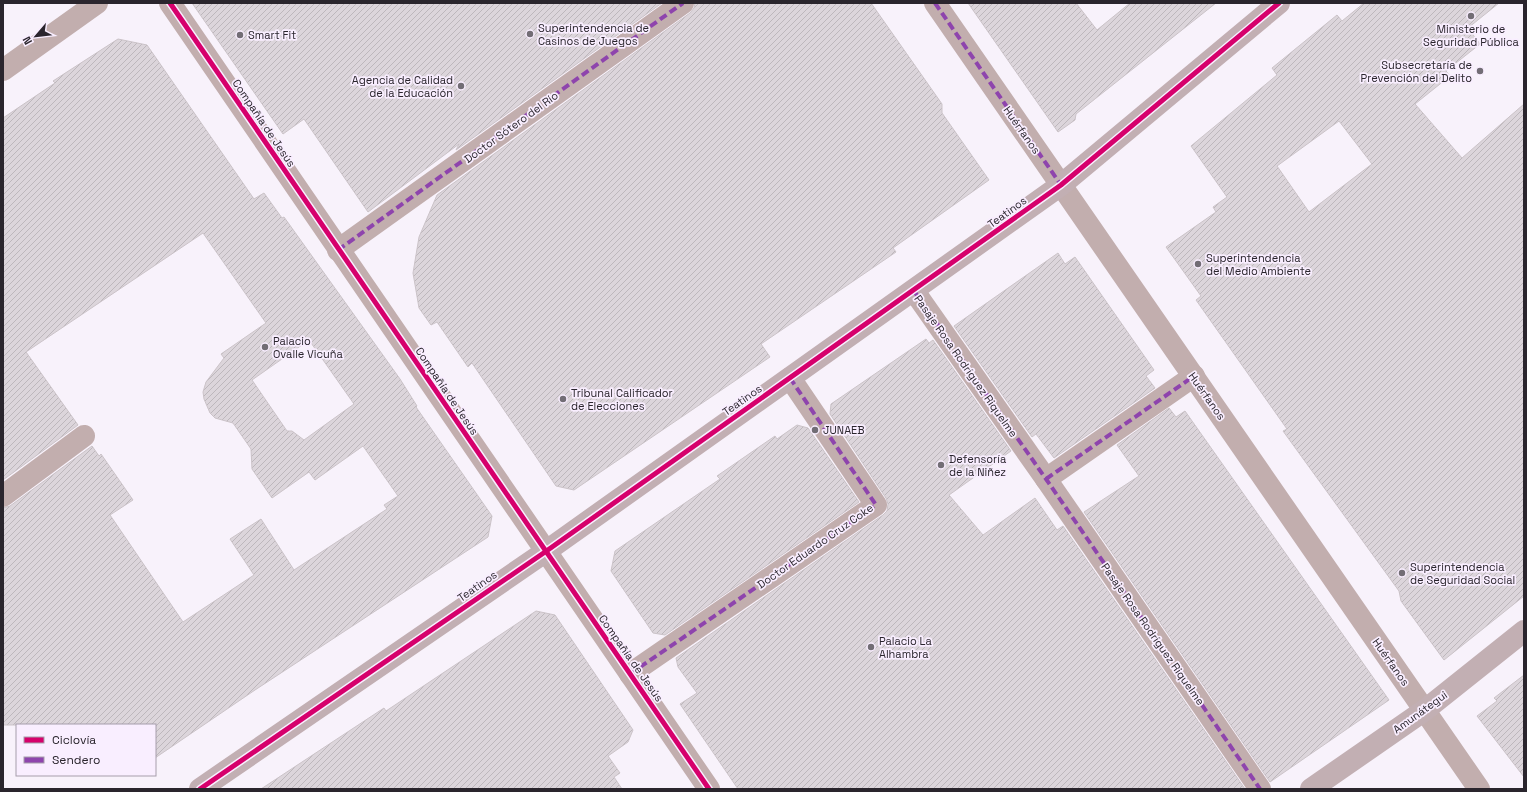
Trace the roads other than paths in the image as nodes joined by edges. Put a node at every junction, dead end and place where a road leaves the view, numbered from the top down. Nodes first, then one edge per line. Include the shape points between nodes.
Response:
1 (97, 3) edge
2 (170, 3) edge
3 (683, 3) edge
4 (934, 3) edge
5 (1278, 3) edge
6 (3, 70) edge
7 (1061, 185) junction
8 (338, 250) junction
9 (914, 291) junction
10 (1194, 376) junction
11 (790, 378) junction
12 (84, 436) dead end
13 (1046, 479) junction
14 (3, 496) edge
15 (545, 552) junction
16 (1524, 631) edge
17 (630, 674) junction
18 (1425, 710) junction
19 (200, 789) edge
20 (709, 789) edge
21 (1260, 789) edge
22 (1311, 789) edge
23 (1479, 789) edge

1 - 6 street
2 - 8 street, Compañía de Jesús
3 - 8 street, Doctor Sótero del Río
4 - 7 street, Huérfanos
5 - 7 main road, Teatinos
7 - 9 main road, Teatinos
7 - 10 street, Huérfanos
8 - 15 street, Compañía de Jesús
9 - 11 main road, Teatinos
9 - 13 street, Pasaje Rosa Rodríguez Riquelme
10 - 13 street
10 - 18 street, Huérfanos
11 - 15 main road, Teatinos
11 - 17 street, Doctor Eduardo Cruz Coke via 876,505
12 - 14 street
13 - 21 street, Pasaje Rosa Rodríguez Riquelme
15 - 17 street, Compañía de Jesús
15 - 19 main road, Teatinos
16 - 18 main road, Amunátegui
17 - 20 street, Compañía de Jesús
18 - 22 main road, Amunátegui
18 - 23 street, Huérfanos

